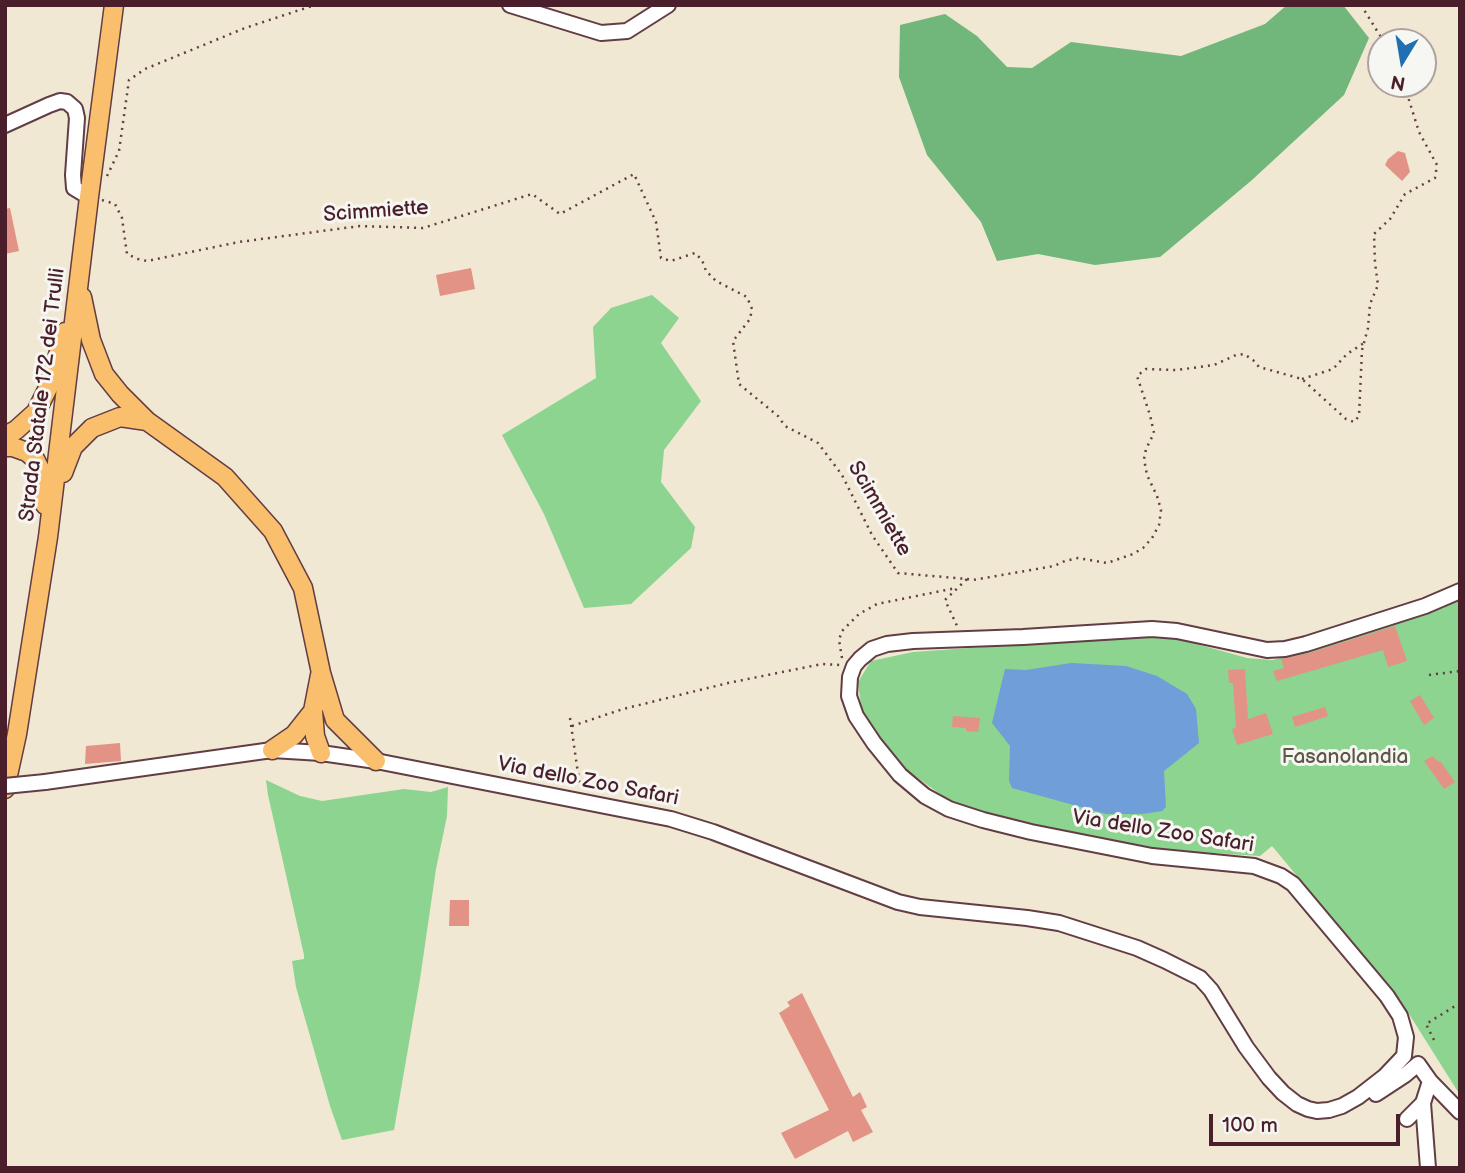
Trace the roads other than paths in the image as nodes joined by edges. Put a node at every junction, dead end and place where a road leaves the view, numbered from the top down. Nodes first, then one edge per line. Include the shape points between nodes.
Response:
1 (114, 5) edge
2 (510, 5) edge
3 (668, 5) edge
4 (5, 125) edge
5 (90, 189) junction
6 (79, 282) junction
7 (147, 421) junction
8 (5, 436) edge
9 (5, 447) edge
10 (53, 499) junction
11 (48, 537) junction
12 (1460, 591) edge
13 (321, 673) junction
14 (313, 711) junction
15 (335, 719) junction
16 (272, 750) junction
17 (321, 753) junction
18 (376, 761) junction
19 (5, 787) edge
20 (1430, 1081) junction
21 (1423, 1103) junction
22 (1317, 1111) junction
23 (1460, 1112) edge
24 (1407, 1119) dead end
25 (1428, 1168) edge

1 - 5 main road, Strada Statale 172 dei Trulli
2 - 3 street via 601,33 627,31
4 - 5 street via 67,102 77,118 74,188
5 - 6 main road, Strada Statale 172 dei Trulli
6 - 7 main road via 91,340 104,374
6 - 8 main road via 48,387 36,412
6 - 10 main road, Strada Statale 172 dei Trulli
7 - 10 main road via 120,417 92,428 73,447
7 - 13 main road via 225,477 272,531 303,588
9 - 11 main road via 27,452 41,471
10 - 11 main road, Strada Statale 172 dei Trulli
11 - 19 main road, Strada Statale 172 dei Trulli
12 - 22 street, Via dello Zoo Safari via 1285,649 1267,650 1152,629 963,639 872,649 854,666 850,677 849,696 856,716 874,743 900,775 949,809 1031,832 1152,856 1254,866 1293,884 1387,996 1406,1037 1404,1056 1385,1076 1342,1106
13 - 14 main road
13 - 15 main road
14 - 16 main road via 294,735
14 - 17 main road via 314,736
15 - 17 main road via 332,738
15 - 18 main road
16 - 17 street, Via dello Zoo Safari
16 - 19 street, Via dello Zoo Safari, bridge
17 - 18 street, Via dello Zoo Safari
18 - 22 street, Via dello Zoo Safari via 671,819 898,902 1059,923 1137,948 1200,978 1269,1078 1297,1104
20 - 21 street
20 - 22 street via 1418,1064 1348,1112 1331,1115
20 - 23 street
21 - 24 street
21 - 25 street

